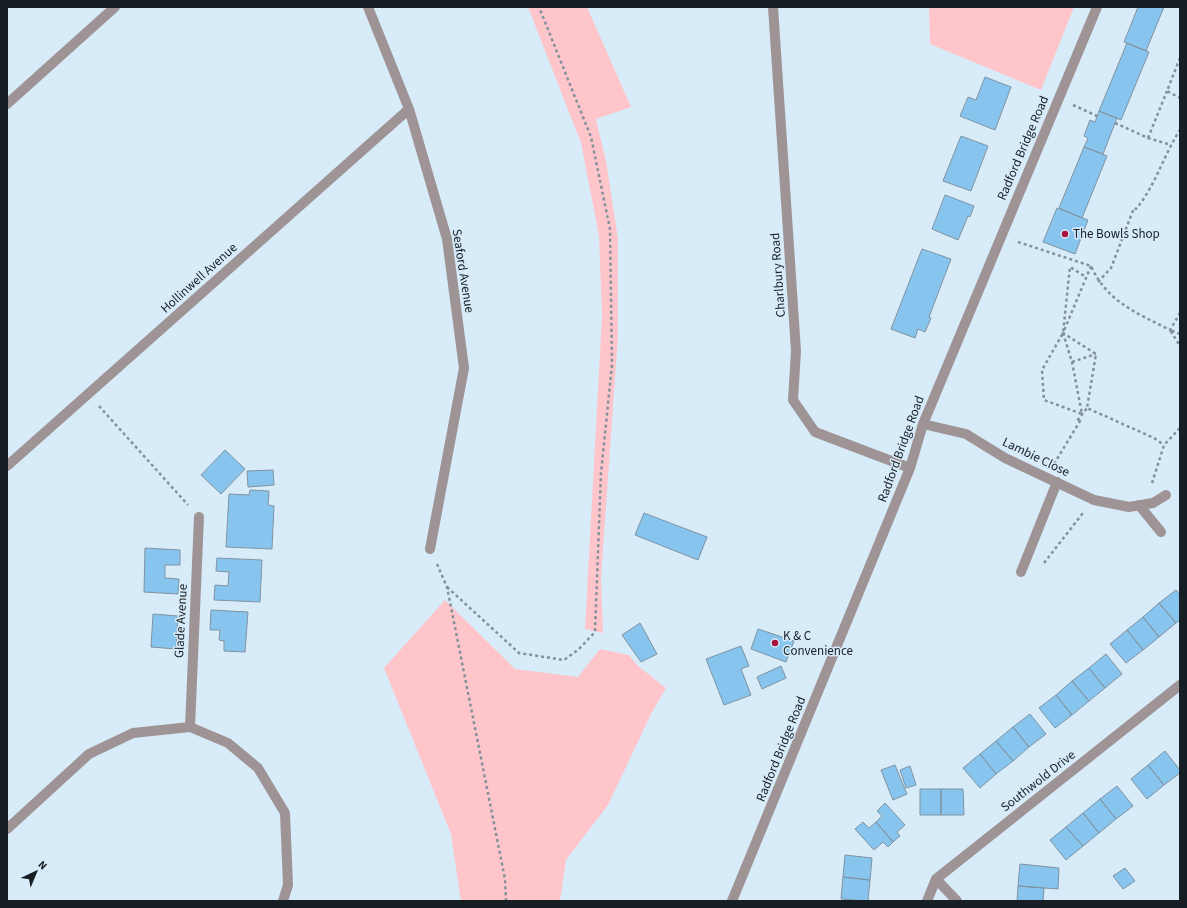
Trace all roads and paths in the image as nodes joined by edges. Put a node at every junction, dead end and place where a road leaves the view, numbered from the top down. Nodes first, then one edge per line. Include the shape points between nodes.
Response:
1 (115, 7) edge
2 (368, 7) edge
3 (538, 7) edge
4 (773, 7) edge
5 (1097, 7) edge
6 (1180, 58) edge
7 (1167, 91) junction
8 (1180, 98) edge
9 (1058, 99) junction
10 (7, 104) edge
11 (409, 109) junction
12 (1097, 116) dead end
13 (1115, 123) dead end
14 (1180, 130) edge
15 (1148, 138) junction
16 (1171, 145) junction
17 (1000, 236) junction
18 (1091, 266) junction
19 (1086, 277) junction
20 (1098, 282) junction
21 (1180, 313) edge
22 (1170, 330) junction
23 (1063, 334) junction
24 (1180, 334) edge
25 (1180, 346) edge
26 (1096, 354) junction
27 (1072, 362) junction
28 (88, 394) junction
29 (1087, 408) junction
30 (1082, 414) junction
31 (923, 424) junction
32 (1180, 428) edge
33 (1164, 445) junction
34 (7, 466) edge
35 (910, 468) junction
36 (1046, 477) junction
37 (1057, 482) junction
38 (1166, 495) dead end
39 (1094, 500) junction
40 (1153, 503) junction
41 (1139, 506) junction
42 (199, 517) joint
43 (1161, 532) dead end
44 (430, 549) joint
45 (1042, 566) dead end
46 (1021, 572) dead end
47 (447, 587) junction
48 (1180, 685) edge
49 (190, 727) junction
50 (7, 829) edge
51 (936, 879) junction
52 (284, 901) edge
53 (506, 901) edge
54 (732, 901) edge
55 (927, 901) edge
56 (957, 901) edge

1 - 10 street
2 - 11 street, Seaford Avenue
3 - 47 path via 591,137 610,229 612,365 601,473 595,632 564,660 519,653
4 - 35 street, Charlbury Road via 796,350 793,400 815,432
5 - 9 street, Radford Bridge Road
6 - 7 path
7 - 8 path
7 - 15 path
9 - 12 path
9 - 17 street, Radford Bridge Road
11 - 28 street, Hollinwell Avenue
11 - 44 street, Seaford Avenue via 447,239 464,368
13 - 15 path
14 - 16 path
15 - 16 path
16 - 20 path via 1149,194 1136,209 1134,208 1110,268
17 - 18 path
17 - 31 street, Radford Bridge Road
18 - 19 path
18 - 20 path
19 - 23 path
19 - 23 path via 1070,267
20 - 22 path via 1122,305
21 - 22 path
22 - 24 path
22 - 25 path
23 - 26 path
23 - 27 path
23 - 30 path via 1042,370 1044,400
26 - 27 path
26 - 29 path
27 - 30 path
28 - 34 street, Hollinwell Avenue
28 - 42 path
29 - 30 path
29 - 33 path
30 - 36 path
31 - 35 street, Radford Bridge Road
31 - 36 street, Lambie Close via 966,434 1005,458
32 - 33 path
33 - 40 path via 1149,492
35 - 54 street, Radford Bridge Road
36 - 37 street, Lambie Close
37 - 39 street, Lambie Close
37 - 46 street
38 - 40 street, Lambie Close
39 - 41 street, Lambie Close via 1129,507
39 - 45 path
40 - 41 street, Lambie Close
41 - 43 street
42 - 49 street, Glade Avenue
44 - 47 path
47 - 53 path via 505,879
48 - 51 street, Southwold Drive
49 - 50 street via 133,733 88,754
49 - 52 street via 228,743 258,768 285,813 288,885
51 - 55 street
51 - 56 street

